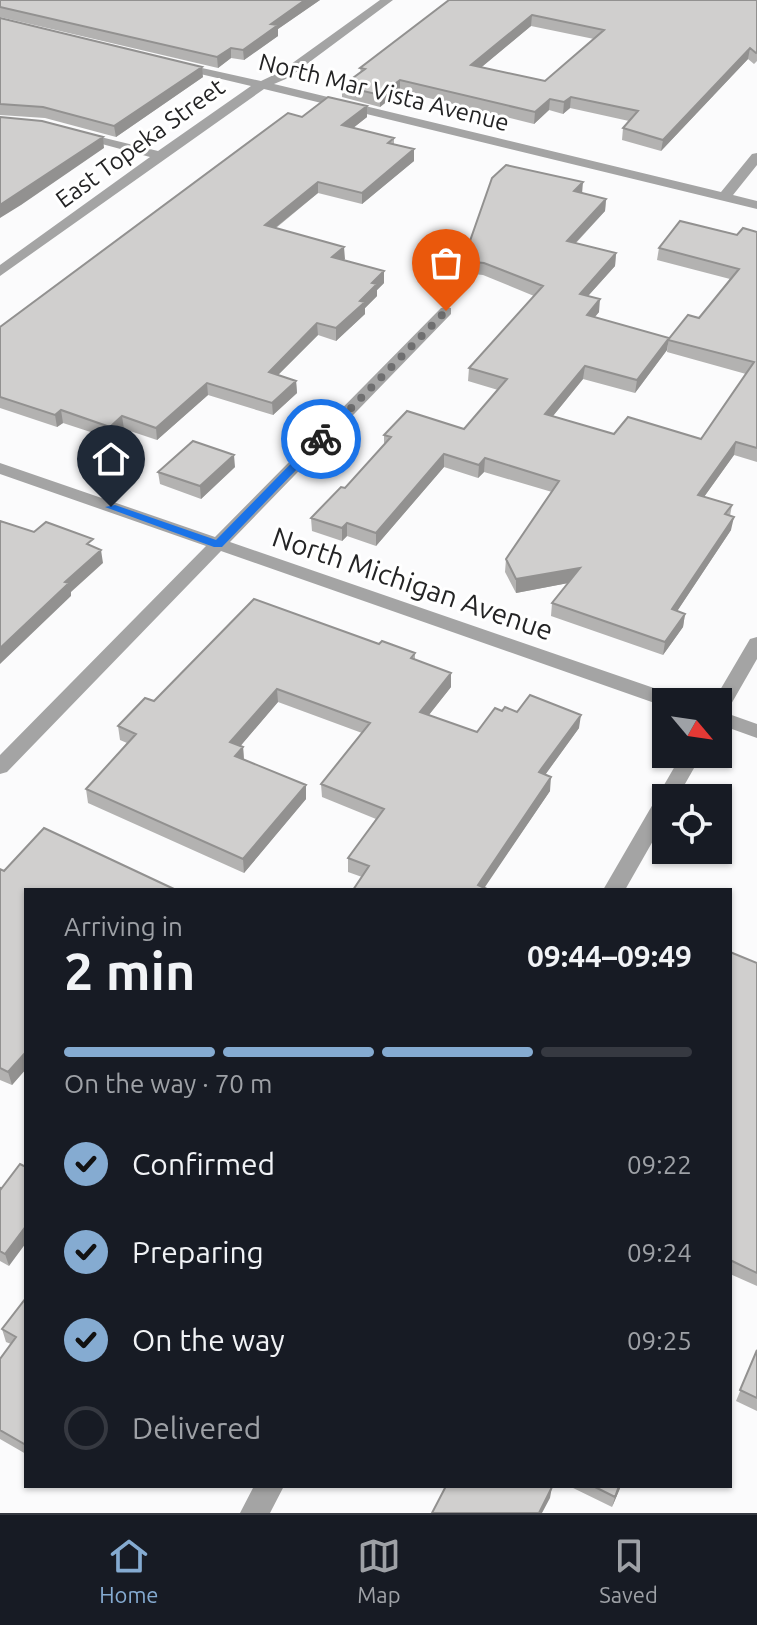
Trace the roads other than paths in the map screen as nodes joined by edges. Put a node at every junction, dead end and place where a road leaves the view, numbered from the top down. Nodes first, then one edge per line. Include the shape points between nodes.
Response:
1 (387, 0) edge
2 (166, 62) edge
3 (265, 85) junction
4 (60, 129) edge
5 (161, 156) junction
6 (757, 157) edge
7 (724, 197) junction
8 (757, 205) edge
9 (0, 272) edge
10 (446, 311) dead end
11 (0, 468) edge
12 (218, 545) junction
13 (757, 643) edge
14 (731, 688) edge
15 (652, 695) edge
16 (732, 722) edge
17 (757, 731) edge
18 (0, 767) edge
19 (652, 824) edge
20 (615, 888) edge
21 (269, 1488) edge
22 (254, 1513) edge

1 - 3 street, East Topeka Street
2 - 3 street, North Mar Vista Avenue
3 - 5 street, East Topeka Street
3 - 7 street, North Mar Vista Avenue
4 - 5 street
5 - 9 street, East Topeka Street
6 - 7 street
7 - 8 street, North Mar Vista Avenue
10 - 12 street
11 - 12 street, North Michigan Avenue
12 - 15 street, North Michigan Avenue
12 - 18 street
13 - 14 street
16 - 17 street
19 - 20 street
21 - 22 street

